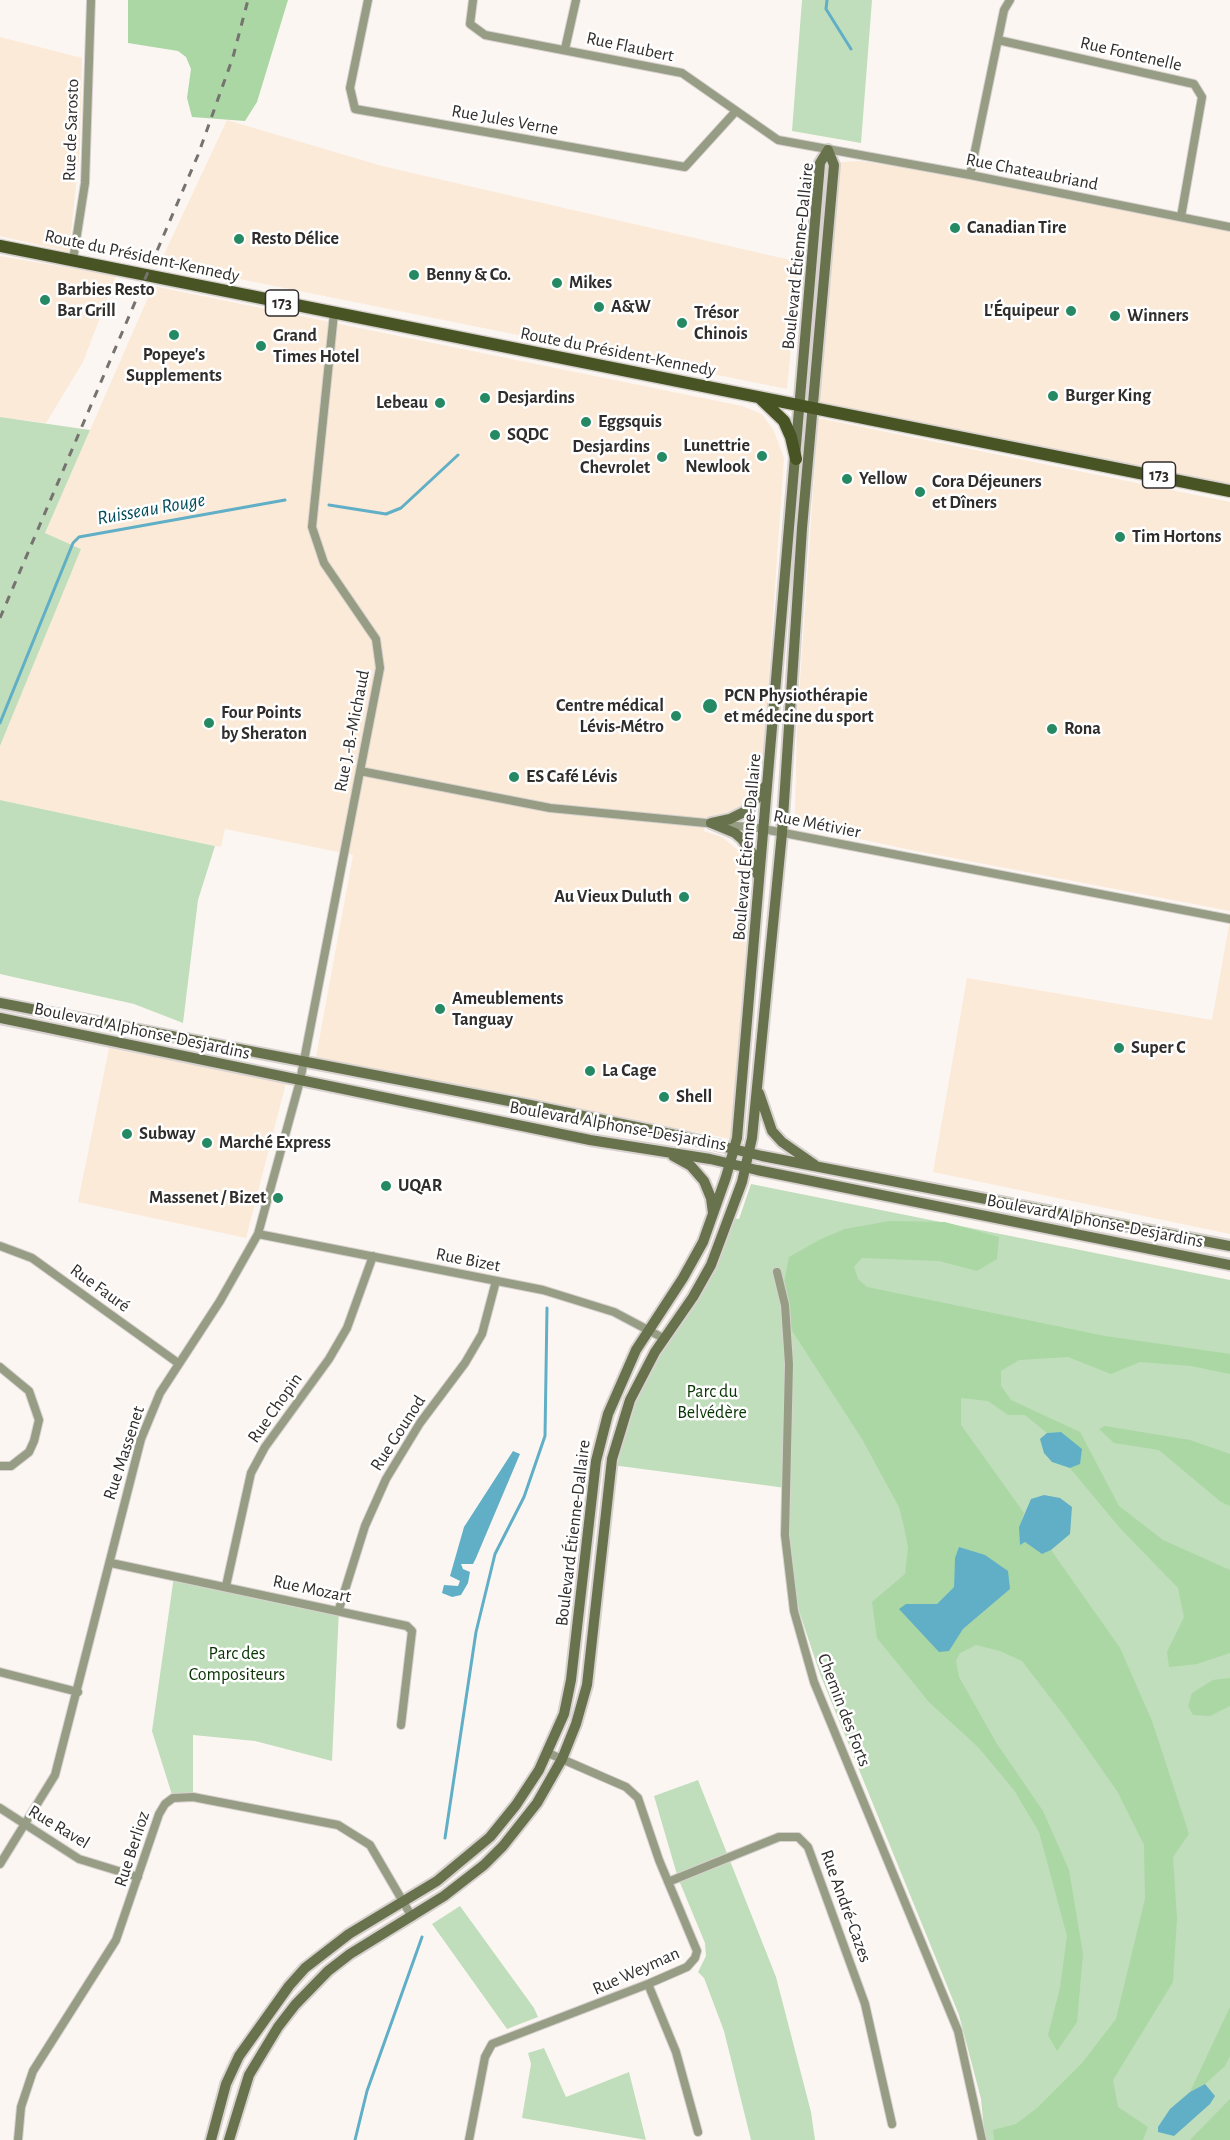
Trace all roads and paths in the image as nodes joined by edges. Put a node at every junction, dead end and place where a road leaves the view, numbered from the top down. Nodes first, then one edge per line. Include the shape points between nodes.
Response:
1 (91, 0) edge
2 (368, 0) edge
3 (472, 0) edge
4 (576, 0) edge
5 (1010, 0) edge
6 (998, 40) junction
7 (565, 49) junction
8 (736, 111) junction
9 (828, 150) junction
10 (970, 175) junction
11 (1181, 217) junction
12 (1230, 227) edge
13 (0, 246) edge
14 (74, 260) junction
15 (334, 313) junction
16 (761, 399) junction
17 (806, 408) junction
18 (796, 459) junction
19 (1230, 491) edge
20 (360, 771) junction
21 (770, 778) junction
22 (711, 823) junction
23 (765, 829) junction
24 (782, 833) junction
25 (759, 890) junction
26 (1230, 919) edge
27 (0, 1003) edge
28 (0, 1018) edge
29 (304, 1062) junction
30 (300, 1081) junction
31 (757, 1087) junction
32 (735, 1149) junction
33 (665, 1152) junction
34 (750, 1153) junction
35 (730, 1164) junction
36 (818, 1167) junction
37 (746, 1168) junction
38 (713, 1216) junction
39 (258, 1234) junction
40 (0, 1246) edge
41 (1230, 1246) edge
42 (373, 1257) junction
43 (1230, 1265) edge
44 (777, 1272) dead end
45 (496, 1281) junction
46 (649, 1330) junction
47 (665, 1339) junction
48 (178, 1363) junction
49 (0, 1367) edge
50 (0, 1466) edge
51 (111, 1563) junction
52 (226, 1586) junction
53 (339, 1609) junction
54 (0, 1672) edge
55 (78, 1692) junction
56 (401, 1725) dead end
57 (548, 1753) junction
58 (562, 1759) junction
59 (0, 1808) edge
60 (24, 1824) junction
61 (0, 1864) edge
62 (138, 1877) junction
63 (668, 1882) junction
64 (404, 1901) junction
65 (412, 1917) junction
66 (648, 1984) junction
67 (892, 2124) dead end
68 (699, 2132) dead end
69 (18, 2140) edge
70 (211, 2140) edge
71 (229, 2140) edge
72 (469, 2140) edge
73 (982, 2140) edge

1 - 14 street, Rue de Sarosto via 85,183
2 - 8 street, Rue Jules Verne via 350,88 355,110 685,167
3 - 7 street, Rue Flaubert via 470,24 484,35
4 - 7 street
5 - 6 street
6 - 10 street
6 - 11 street, Rue Fontenelle via 1194,84 1202,97
7 - 8 street, Rue Flaubert via 682,73
8 - 9 street, Rue Flaubert via 777,140
9 - 10 street, Rue Chateaubriand
9 - 17 street, Boulevard Étienne-Dallaire via 820,163
10 - 11 street, Rue Chateaubriand
11 - 12 street, Rue Chateaubriand
13 - 14 main road, Route du Président-Kennedy / 173
14 - 15 main road, Route du Président-Kennedy / 173
15 - 16 main road, Route du Président-Kennedy / 173
15 - 20 street, Rue J.-B.-Michaud via 312,527 324,563 367,624 380,651
16 - 17 main road, Route du Président-Kennedy / 173
16 - 18 main road via 784,421
17 - 18 street, Boulevard Étienne-Dallaire
17 - 19 main road, Route du Président-Kennedy / 173
17 - 24 street, Boulevard Étienne-Dallaire
18 - 21 street, Boulevard Étienne-Dallaire
20 - 22 street, Rue Métivier via 550,808
20 - 29 street, Rue J.-B.-Michaud
21 - 22 street via 748,810
21 - 23 street, Boulevard Étienne-Dallaire
22 - 23 street, Rue Métivier
22 - 25 street via 735,833 747,844
23 - 24 street, Rue Métivier
23 - 25 street, Boulevard Étienne-Dallaire
24 - 26 street, Rue Métivier
24 - 31 street, Boulevard Étienne-Dallaire
25 - 32 street, Boulevard Étienne-Dallaire
27 - 29 street, Boulevard Alphonse-Desjardins
28 - 30 street, Boulevard Alphonse-Desjardins
29 - 30 street, Rue Massenet
29 - 32 street, Boulevard Alphonse-Desjardins
30 - 33 street, Boulevard Alphonse-Desjardins
30 - 39 street, Rue Massenet
31 - 34 street, Boulevard Étienne-Dallaire
31 - 36 street via 772,1131
32 - 34 street, Boulevard Alphonse-Desjardins
32 - 35 street, Boulevard Étienne-Dallaire
33 - 35 street, Boulevard Alphonse-Desjardins
33 - 38 street via 699,1173 709,1190
34 - 36 street, Boulevard Alphonse-Desjardins
34 - 37 street, Boulevard Étienne-Dallaire
35 - 37 street, Boulevard Alphonse-Desjardins
35 - 38 street, Boulevard Étienne-Dallaire
36 - 41 street, Boulevard Alphonse-Desjardins
37 - 43 street, Boulevard Alphonse-Desjardins
37 - 47 street, Boulevard Étienne-Dallaire via 711,1265
38 - 46 street, Boulevard Étienne-Dallaire via 683,1278
39 - 42 street, Rue Bizet
39 - 48 street, Rue Massenet via 220,1301
40 - 48 street, Rue Fauré via 32,1258
42 - 45 street, Rue Bizet
42 - 52 street, Rue Chopin via 347,1329 251,1473
44 - 73 street, Chemin des Forts via 785,1305 789,1364 785,1535 794,1611 814,1682 958,2031
45 - 46 street, Rue Bizet via 577,1300 614,1312
45 - 53 street, Rue Gounod via 482,1334 386,1479 365,1526
46 - 47 street, Rue Bizet
46 - 57 street, Boulevard Étienne-Dallaire via 618,1388 599,1446 570,1688
47 - 58 street, Boulevard Étienne-Dallaire via 630,1400 612,1459 587,1685
48 - 51 street, Rue Massenet via 160,1393 141,1439
49 - 50 street via 29,1391 39,1420 28,1452 11,1466
51 - 52 street, Rue Mozart
51 - 55 street, Rue Massenet
52 - 53 street, Rue Mozart
53 - 56 street, Rue Mozart via 407,1626 412,1631
54 - 55 street
55 - 60 street, Rue Massenet via 55,1775
57 - 58 street, Rue Weyman
57 - 64 street, Boulevard Étienne-Dallaire via 523,1796 490,1837 452,1870
58 - 63 street, Rue Weyman via 632,1791 642,1806
58 - 65 street, Boulevard Étienne-Dallaire via 537,1803 503,1846 458,1887
59 - 60 street, Rue Ravel
60 - 61 street, Rue Massenet
60 - 62 street, Rue Ravel via 78,1859
62 - 64 street, Rue Berlioz via 165,1803 184,1795 338,1825 370,1845
62 - 69 street, Rue Berlioz via 116,1940 33,2071 21,2107
63 - 66 street, Rue Weyman via 697,1951 687,1967
63 - 67 street, Rue André-Cazes via 779,1837 798,1837 808,1846 865,2004
64 - 65 street, Rue Berlioz
64 - 70 street, Boulevard Étienne-Dallaire via 349,1934 305,1968 289,1986 239,2056 226,2084
65 - 71 street, Boulevard Étienne-Dallaire via 350,1954 295,2005 249,2075
66 - 68 street via 676,2052
66 - 72 street, Rue Weyman via 492,2044 485,2057

